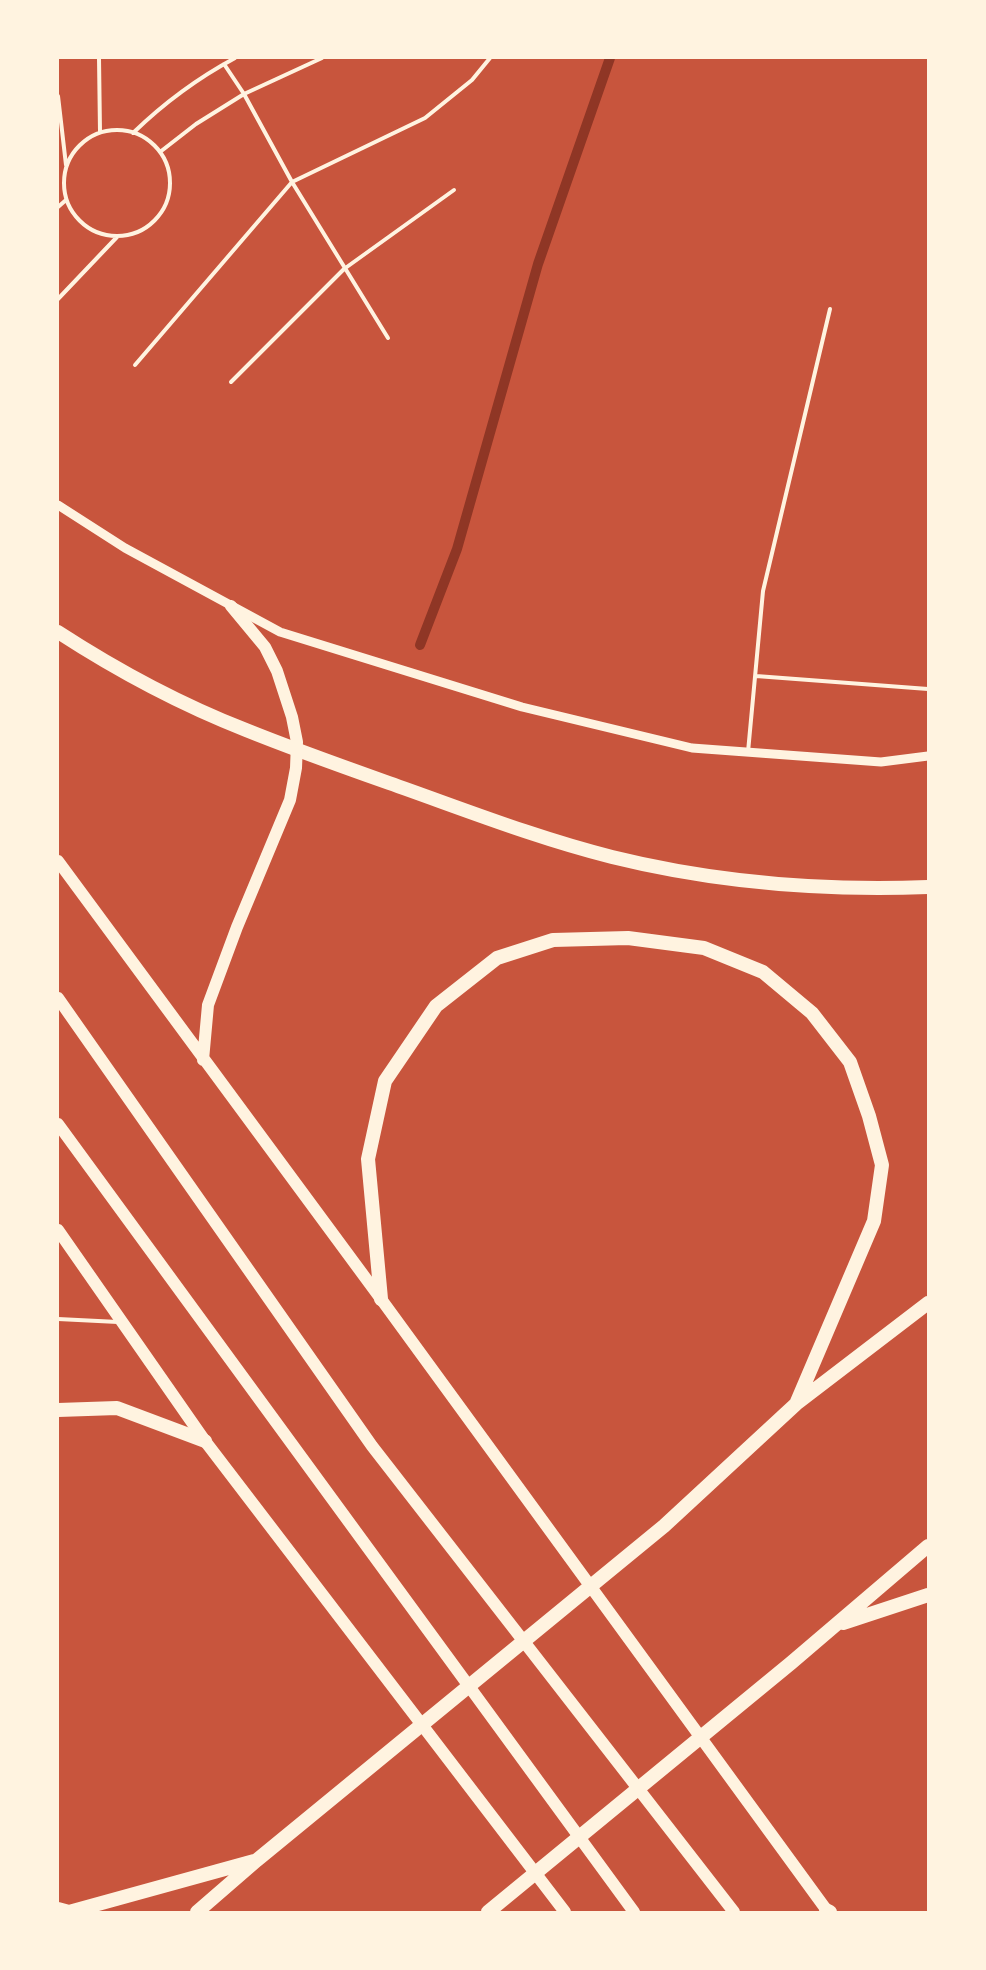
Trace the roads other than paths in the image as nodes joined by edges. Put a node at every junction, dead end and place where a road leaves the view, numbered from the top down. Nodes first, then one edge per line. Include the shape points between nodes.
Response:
1 (99, 58) edge
2 (235, 58) edge
3 (322, 58) edge
4 (490, 58) edge
5 (224, 64) junction
6 (244, 94) junction
7 (58, 96) edge
8 (100, 132) junction
9 (133, 132) junction
10 (160, 152) junction
11 (66, 166) junction
12 (58, 178) edge
13 (64, 180) junction
14 (292, 182) junction
15 (454, 190) dead end
16 (66, 200) junction
17 (58, 207) edge
18 (117, 237) junction
19 (344, 269) junction
20 (58, 299) edge
21 (830, 308) dead end
22 (388, 338) dead end
23 (135, 365) dead end
24 (231, 382) dead end
25 (58, 505) edge
26 (231, 606) junction
27 (58, 632) edge
28 (756, 676) junction
29 (928, 689) edge
30 (748, 752) junction
31 (928, 756) edge
32 (58, 861) edge
33 (928, 887) edge
34 (58, 998) edge
35 (203, 1060) junction
36 (58, 1124) edge
37 (58, 1230) edge
38 (381, 1299) junction
39 (928, 1303) edge
40 (58, 1319) edge
41 (124, 1322) junction
42 (796, 1404) junction
43 (58, 1410) edge
44 (205, 1441) junction
45 (928, 1546) edge
46 (928, 1595) edge
47 (835, 1626) junction
48 (258, 1860) junction
49 (58, 1910) edge
50 (197, 1912) edge
51 (488, 1912) edge
52 (565, 1912) edge
53 (634, 1912) edge
54 (734, 1912) edge
55 (828, 1912) edge

1 - 8 lane
2 - 5 lane
3 - 6 lane
4 - 14 lane via 472,80 425,118
5 - 6 lane
5 - 9 lane via 160,107
6 - 10 lane via 196,124
6 - 14 lane
7 - 11 lane
8 - 9 lane
8 - 11 lane via 86,140
9 - 10 lane
10 - 18 lane via 170,184 167,200 148,227
11 - 13 lane
12 - 13 lane
13 - 16 lane
14 - 19 lane
14 - 23 lane
15 - 19 lane
16 - 17 lane
16 - 18 lane via 85,226 100,234
18 - 20 lane
19 - 22 lane
19 - 24 lane
21 - 28 lane via 763,591
25 - 26 street via 125,548
26 - 30 street via 280,632 522,707 692,748
26 - 35 main road via 265,647 277,671 297,742 296,768 290,800 208,1006
27 - 33 highway via 182,702 244,730 542,837 611,857 752,883 817,888
28 - 29 lane
28 - 30 lane
30 - 31 street via 881,762
32 - 35 main road
34 - 54 main road via 372,1446
35 - 38 main road
36 - 53 main road
37 - 41 main road
38 - 42 highway via 368,1159 385,1081 436,1006 496,958 553,940 628,938 704,948 763,972 812,1012 850,1062 882,1165 874,1221
38 - 55 main road
39 - 42 highway
40 - 41 lane
41 - 44 main road
42 - 48 highway via 664,1526
43 - 44 highway via 117,1408
44 - 52 main road
45 - 47 highway
46 - 47 highway
47 - 51 highway
48 - 49 highway via 69,1912
48 - 50 highway

